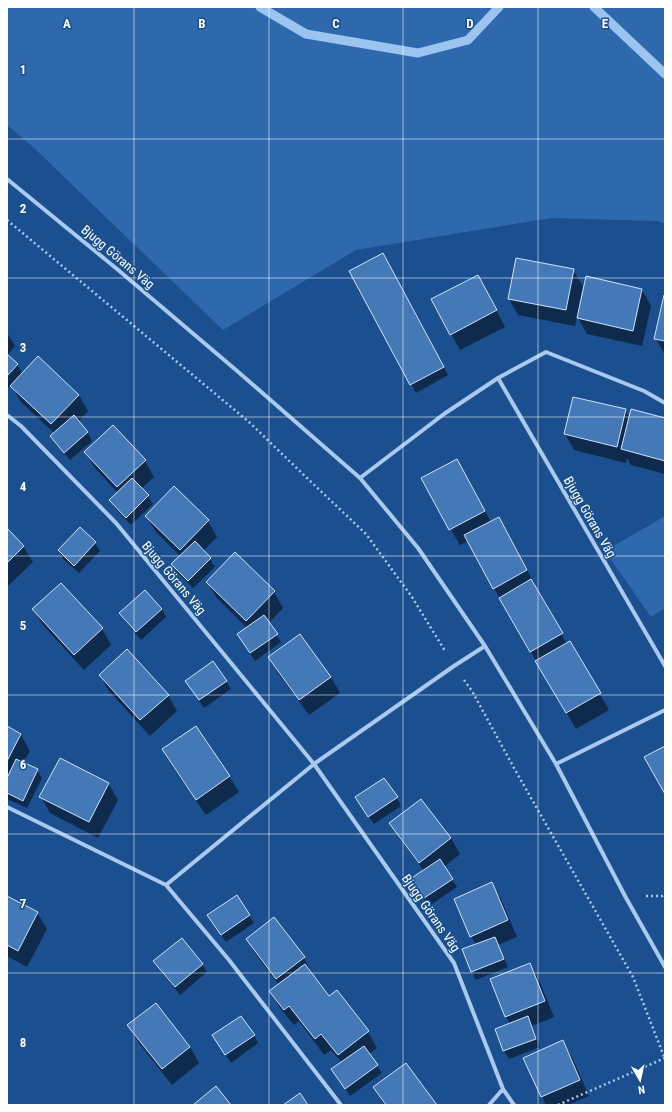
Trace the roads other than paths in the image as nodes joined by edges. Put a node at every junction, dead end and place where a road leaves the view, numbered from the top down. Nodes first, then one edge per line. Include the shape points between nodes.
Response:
1 (7, 179) edge
2 (498, 378) junction
3 (665, 403) edge
4 (7, 415) edge
5 (360, 478) junction
6 (485, 646) junction
7 (665, 666) edge
8 (665, 710) edge
9 (314, 764) junction
10 (556, 764) junction
11 (7, 807) edge
12 (166, 885) junction
13 (665, 967) edge
14 (503, 1089) junction
15 (341, 1105) edge
16 (489, 1105) edge
17 (514, 1105) edge

1 - 5 street, Bjugg Görans Väg via 123,274
2 - 3 street via 546,352
2 - 5 street via 444,414
2 - 7 street, Bjugg Görans Väg
4 - 9 street, Bjugg Görans Väg via 21,426 116,523
5 - 6 street, Bjugg Görans Väg via 418,548
6 - 9 street
6 - 10 street, Bjugg Görans Väg
8 - 10 street
9 - 12 street
9 - 14 street, Bjugg Görans Väg via 454,963
10 - 13 street, Bjugg Görans Väg
11 - 12 street
12 - 15 street via 229,960
14 - 16 street
14 - 17 street, Bjugg Görans Väg

